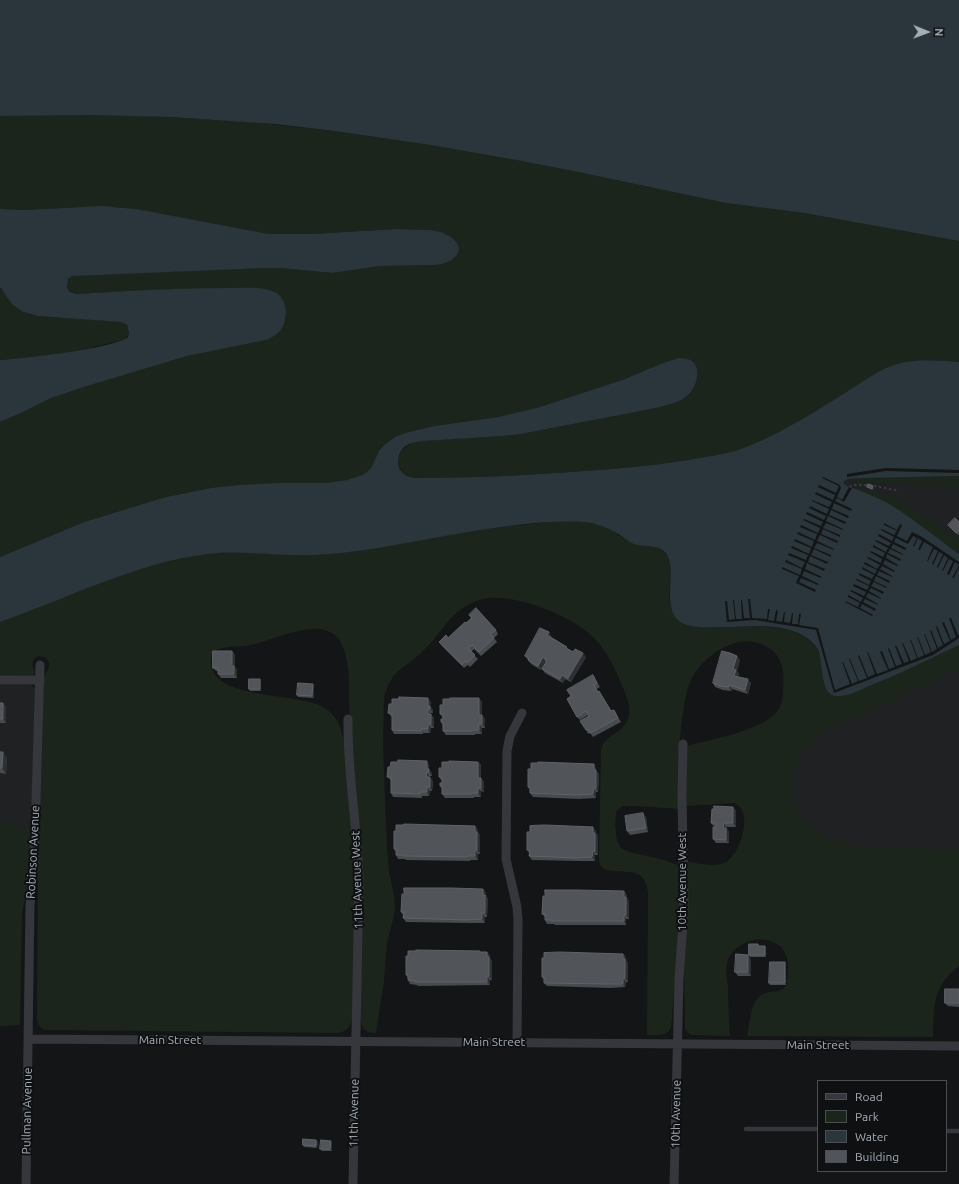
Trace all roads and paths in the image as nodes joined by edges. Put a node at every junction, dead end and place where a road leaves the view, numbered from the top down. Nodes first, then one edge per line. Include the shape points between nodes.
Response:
1 (850, 487) dead end
2 (899, 491) dead end
3 (40, 664) dead end
4 (0, 680) edge
5 (40, 680) junction
6 (522, 712) dead end
7 (348, 719) dead end
8 (683, 744) dead end
9 (28, 1039) junction
10 (356, 1041) junction
11 (517, 1042) junction
12 (677, 1044) junction
13 (959, 1046) edge
14 (746, 1129) dead end
15 (817, 1129) edge
16 (947, 1131) edge
17 (959, 1131) edge
18 (26, 1184) edge
19 (353, 1184) edge
20 (674, 1184) edge

1 - 2 path via 871,485
3 - 5 street, Robinson Avenue
4 - 5 street
5 - 9 street, Robinson Avenue via 34,867 30,906
6 - 11 street via 508,743 507,774 506,859 518,920
7 - 10 street, 11th Avenue West via 348,758 359,873
8 - 12 street, 10th Avenue West via 684,908
9 - 10 street, Main Street
9 - 18 street, Pullman Avenue
10 - 11 street, Main Street
10 - 19 street, 11th Avenue
11 - 12 street, Main Street
12 - 13 street, Main Street
12 - 20 street, 10th Avenue
14 - 15 lane
16 - 17 lane

